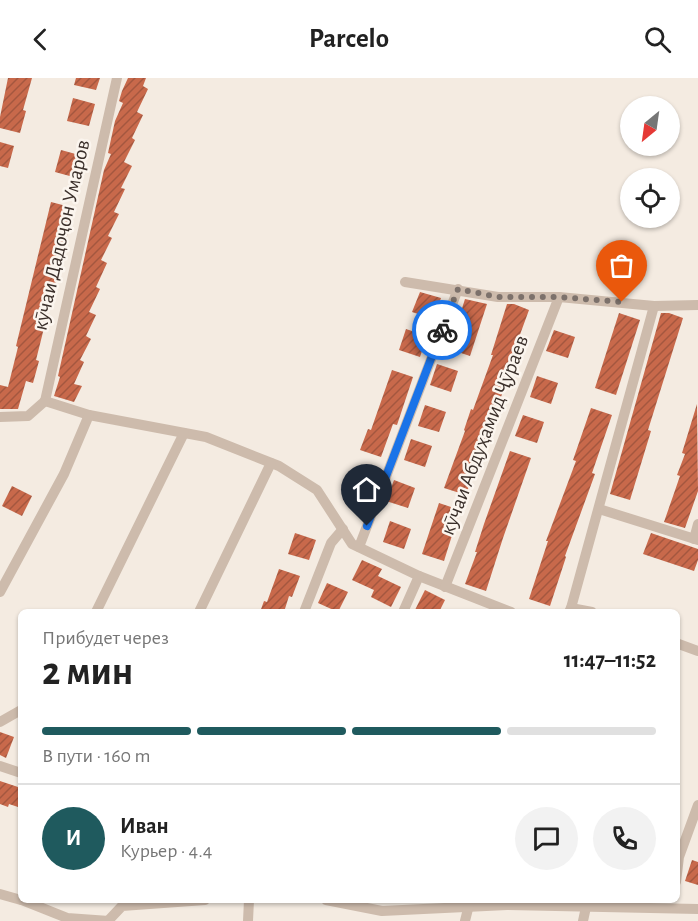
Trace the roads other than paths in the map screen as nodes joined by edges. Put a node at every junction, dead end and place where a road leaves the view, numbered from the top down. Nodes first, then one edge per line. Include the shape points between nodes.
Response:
1 (117, 78) edge
2 (405, 282) dead end
3 (458, 289) junction
4 (559, 297) junction
5 (698, 305) edge
6 (654, 306) junction
7 (45, 401) junction
8 (89, 415) junction
9 (0, 417) edge
10 (184, 433) junction
11 (271, 463) junction
12 (599, 508) junction
13 (698, 524) edge
14 (343, 529) junction
15 (696, 540) edge
16 (359, 547) junction
17 (419, 576) junction
18 (446, 587) junction
19 (0, 592) edge
20 (97, 609) edge
21 (200, 609) edge
22 (305, 609) edge
23 (404, 609) edge
24 (493, 609) edge
25 (570, 609) edge
26 (680, 644) edge
27 (698, 651) edge
28 (18, 712) edge
29 (0, 723) edge
30 (0, 766) edge
31 (18, 772) edge
32 (698, 805) edge
33 (680, 854) edge
34 (0, 894) edge
35 (18, 899) edge
36 (30, 903) edge
37 (157, 903) edge
38 (249, 903) edge
39 (336, 903) edge
40 (469, 904) edge
41 (579, 904) edge
42 (674, 904) edge
43 (698, 909) edge
44 (381, 916) edge
45 (109, 921) edge
46 (248, 921) edge
47 (465, 921) edge
48 (583, 921) edge

1 - 7 street, кӯчаи Дадоҷон Умаров
2 - 3 street
3 - 4 street via 498,297
3 - 16 street
4 - 6 street
4 - 18 street, кӯчаи Абдуҳамид Ҷӯраев
5 - 6 street
6 - 12 street
7 - 8 street
7 - 9 street via 28,416
8 - 10 street
8 - 19 street via 64,474
10 - 11 street via 206,437
10 - 20 street
11 - 14 street via 317,490
11 - 21 street
12 - 15 street
12 - 25 street
13 - 15 street
14 - 16 street via 352,544
14 - 22 street via 331,543
16 - 17 street
17 - 18 street
17 - 23 street
18 - 24 street
26 - 27 street
28 - 29 street
30 - 31 street
32 - 33 street
34 - 35 street
36 - 45 street via 67,918
37 - 45 street via 122,906
38 - 46 street
39 - 44 street
40 - 41 street
40 - 44 street
40 - 47 street
41 - 42 street
41 - 48 street
42 - 43 street

